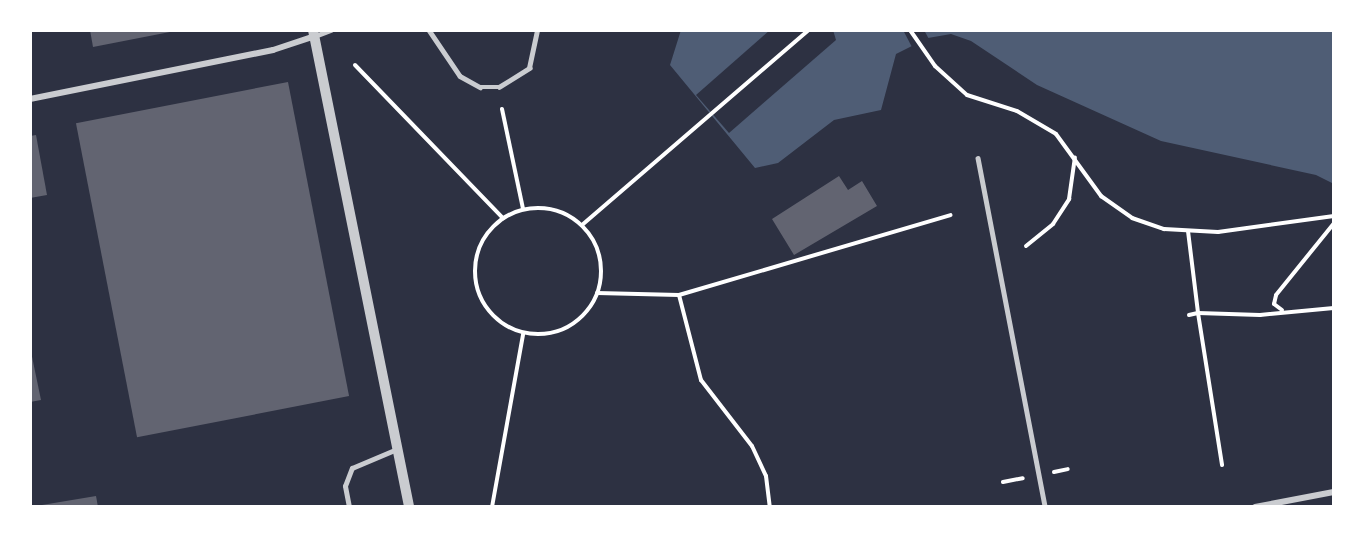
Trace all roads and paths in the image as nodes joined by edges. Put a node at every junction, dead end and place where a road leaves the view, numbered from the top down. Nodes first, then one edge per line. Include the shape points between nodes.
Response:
1 (331, 30) edge
2 (429, 30) edge
3 (537, 30) edge
4 (809, 30) edge
5 (910, 30) edge
6 (314, 33) edge
7 (355, 65) dead end
8 (30, 99) edge
9 (502, 109) dead end
10 (1075, 157) junction
11 (978, 158) dead end
12 (523, 209) junction
13 (950, 215) dead end
14 (1334, 216) edge
15 (503, 218) junction
16 (1334, 222) edge
17 (582, 225) junction
18 (1188, 231) junction
19 (1026, 246) dead end
20 (597, 293) junction
21 (679, 295) junction
22 (1334, 308) edge
23 (1283, 310) junction
24 (1198, 313) junction
25 (1189, 315) dead end
26 (523, 334) junction
27 (397, 449) junction
28 (1222, 465) dead end
29 (1334, 492) edge
30 (349, 507) edge
31 (409, 507) edge
32 (492, 507) edge
33 (770, 507) edge
34 (1045, 507) edge
35 (1255, 507) edge

1 - 6 lane
2 - 3 lane via 460,76 480,87 499,87 529,68
4 - 17 path
5 - 10 path via 966,95 1017,111 1056,134
6 - 8 street via 273,50
6 - 27 street
7 - 15 path
9 - 12 path
10 - 18 path via 1114,208 1164,229
10 - 19 path via 1069,199 1053,224
11 - 34 lane
12 - 15 path
12 - 17 path via 544,208
13 - 21 path
14 - 18 path via 1252,231
15 - 26 path via 488,232 474,271 488,311
16 - 23 path via 1276,296 1274,304
17 - 20 path via 601,262
18 - 24 path
20 - 21 path
20 - 26 path via 581,319 564,330
21 - 33 path via 701,380 752,446 766,476
22 - 23 path
23 - 24 path via 1260,315
24 - 25 path
24 - 28 path
26 - 32 path
27 - 30 lane via 352,468 345,486
27 - 31 street
29 - 35 street

